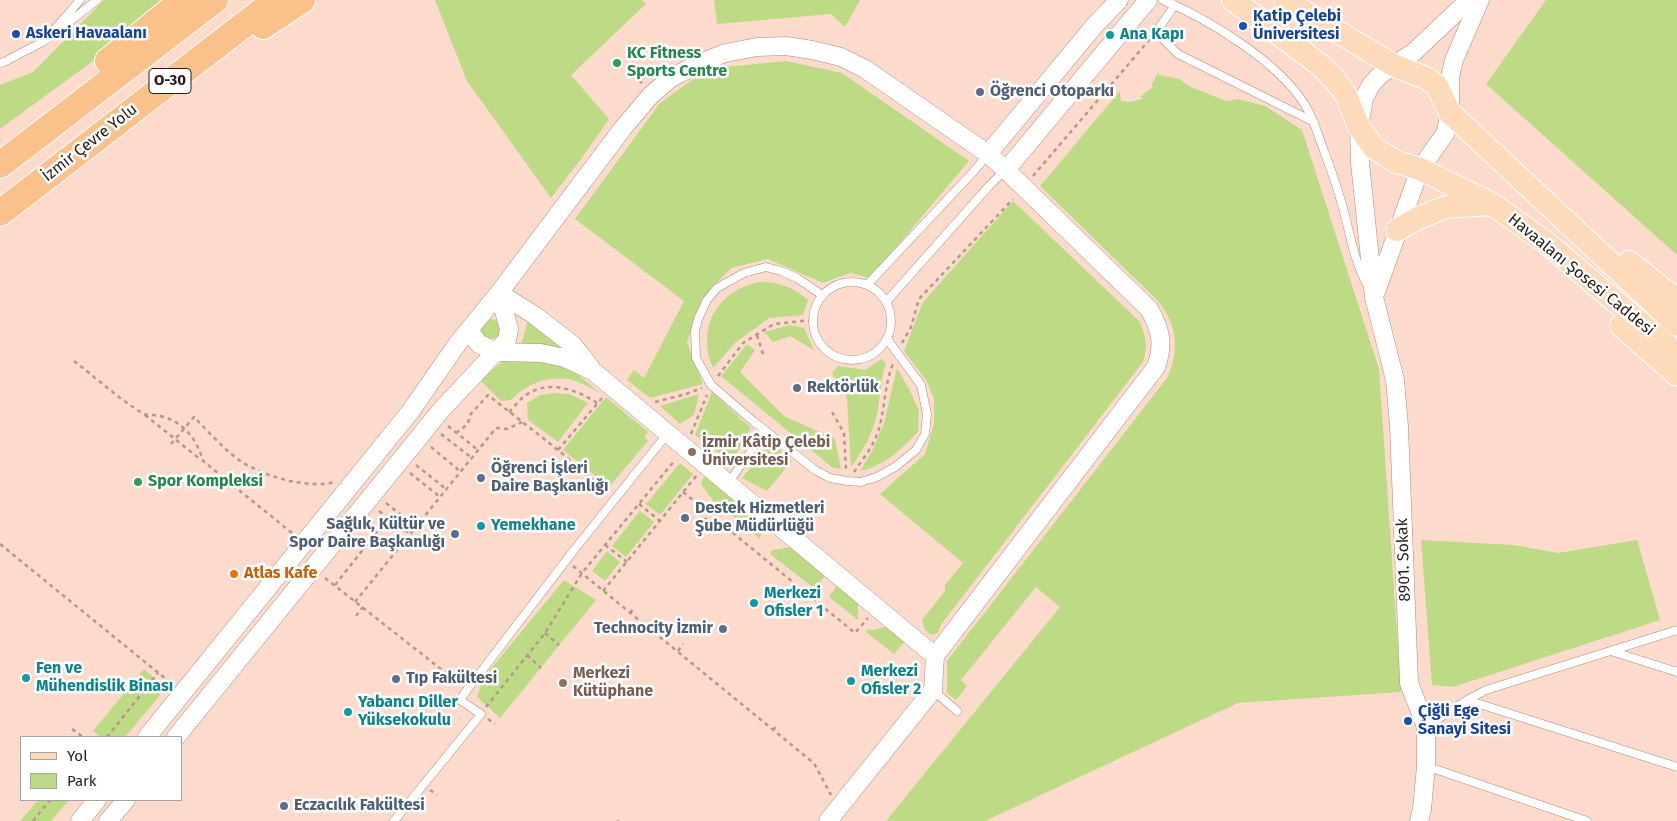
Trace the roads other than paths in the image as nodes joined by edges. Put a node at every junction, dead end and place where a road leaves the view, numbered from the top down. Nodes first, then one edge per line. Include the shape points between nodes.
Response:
1 (80, 0) edge
2 (97, 0) edge
3 (183, 0) edge
4 (215, 0) edge
5 (276, 0) edge
6 (302, 0) edge
7 (1119, 0) edge
8 (1148, 0) edge
9 (1163, 0) edge
10 (1232, 0) edge
11 (1285, 0) edge
12 (1469, 0) edge
13 (1480, 0) edge
14 (1175, 5) junction
15 (46, 40) junction
16 (0, 63) edge
17 (1393, 65) junction
18 (1450, 113) junction
19 (1314, 122) junction
20 (1359, 127) junction
21 (40, 135) junction
22 (988, 154) junction
23 (66, 163) junction
24 (0, 165) edge
25 (1420, 169) junction
26 (1006, 170) junction
27 (1492, 204) junction
28 (0, 213) edge
29 (1566, 220) junction
30 (1397, 230) junction
31 (1549, 245) junction
32 (867, 285) junction
33 (499, 293) junction
34 (822, 295) junction
35 (1374, 297) junction
36 (1677, 300) edge
37 (886, 302) junction
38 (1677, 324) edge
39 (469, 330) junction
40 (888, 339) junction
41 (496, 352) junction
42 (1677, 354) edge
43 (593, 370) junction
44 (1677, 375) edge
45 (766, 431) junction
46 (668, 432) junction
47 (728, 483) junction
48 (1677, 630) edge
49 (1610, 651) junction
50 (935, 656) junction
51 (1677, 672) edge
52 (933, 690) junction
53 (1468, 700) junction
54 (958, 711) dead end
55 (1426, 727) junction
56 (149, 736) edge
57 (177, 736) edge
58 (1426, 766) junction
59 (1677, 767) edge
60 (96, 801) edge
61 (125, 801) edge
62 (833, 815) edge
63 (80, 821) edge
64 (108, 821) edge
65 (394, 821) edge
66 (1419, 821) edge
67 (1587, 821) edge

1 - 15 lane
2 - 15 lane
3 - 21 highway via 82,81
4 - 21 highway, O-30
5 - 23 highway, İzmir Çevre Yolu / O-30
6 - 23 highway via 115,137
7 - 22 street
8 - 26 street
9 - 14 lane
10 - 20 main road, Havaalanı Şosesi Caddesi via 1319,64 1345,93
11 - 17 main road
12 - 17 street via 1414,52
13 - 18 street via 1454,60 1450,78
14 - 19 lane via 1198,15 1260,58 1290,86
14 - 19 lane via 1156,32 1178,54
15 - 16 lane
17 - 18 main road via 1428,78 1437,86
17 - 20 street via 1370,85 1364,98
18 - 25 street via 1445,134
18 - 29 main road, Havaalanı Şosesi Caddesi
19 - 35 lane via 1342,203 1354,257
20 - 25 main road, Havaalanı Şosesi Caddesi via 1374,148 1397,162
20 - 35 street, 8901. Sokak
21 - 24 highway, O-30
22 - 26 street
22 - 32 lane
22 - 33 street via 865,69 841,57 786,46 725,53 671,78 651,95
23 - 28 highway, İzmir Çevre Yolu / O-30
25 - 27 main road, Havaalanı Şosesi Caddesi
25 - 30 street
26 - 37 lane
26 - 50 street via 1149,309 1157,322 1161,353 1156,367
27 - 30 main road via 1446,208
27 - 31 main road, Havaalanı Şosesi Caddesi
29 - 36 main road via 1619,254
29 - 38 main road, Havaalanı Şosesi Caddesi
30 - 35 street
31 - 42 main road, Havaalanı Şosesi Caddesi
31 - 44 main road via 1620,325
32 - 34 lane via 843,283
32 - 37 lane
33 - 39 street
33 - 41 street via 510,330 507,340
33 - 43 street via 573,345
34 - 40 lane via 812,320 820,345 830,354 842,360 856,361 880,349
34 - 45 lane via 797,278 766,267 744,273 717,288 698,319 696,358 711,385
35 - 55 street, 8901. Sokak via 1395,380 1409,683
37 - 40 lane via 891,314
39 - 41 street via 479,344
39 - 56 street via 410,412
40 - 45 lane via 921,385 928,414 925,434 916,450 895,467 861,482 830,478
41 - 43 street via 541,353 565,358
41 - 57 street via 428,426
43 - 46 street
45 - 47 lane
46 - 47 street
46 - 65 lane via 460,700 480,714
47 - 50 street
48 - 49 lane
49 - 51 lane
49 - 53 lane via 1486,690
50 - 52 street
52 - 54 lane
52 - 62 street
53 - 55 lane
53 - 59 lane
55 - 58 street, 8901. Sokak
58 - 66 street, 8901. Sokak
58 - 67 lane
60 - 63 street
61 - 64 street

